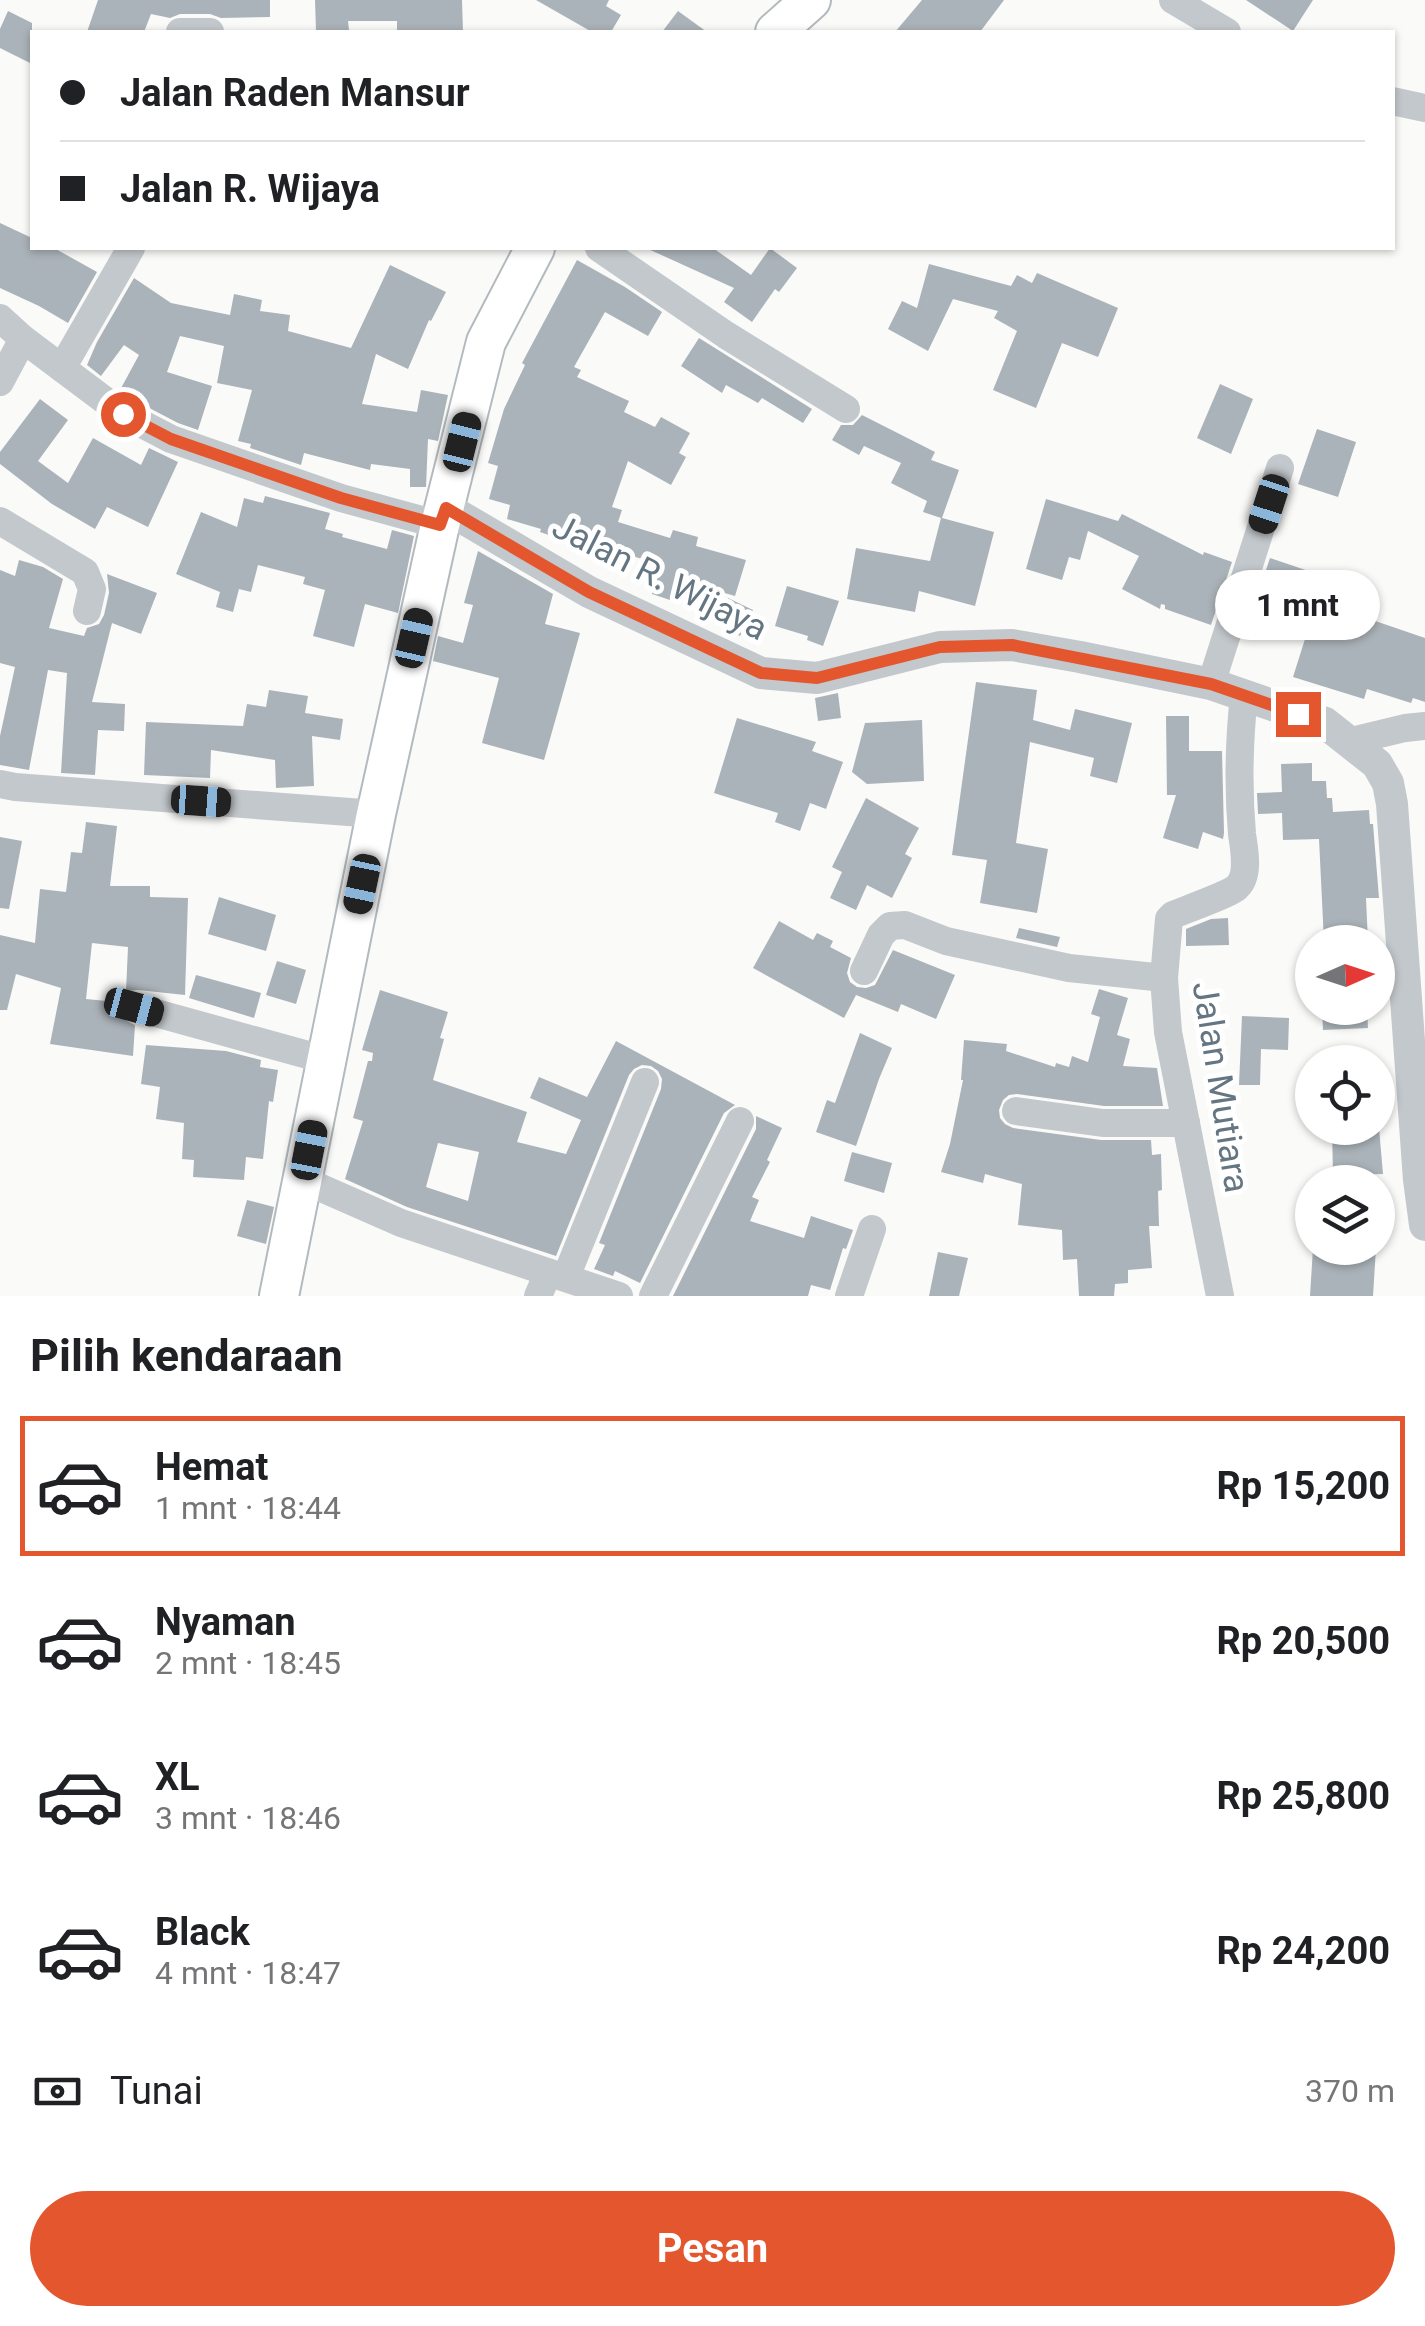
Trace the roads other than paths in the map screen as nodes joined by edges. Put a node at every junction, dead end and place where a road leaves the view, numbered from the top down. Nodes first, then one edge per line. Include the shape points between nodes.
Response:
1 (811, 0) edge
2 (1173, 0) edge
3 (777, 30) edge
4 (1224, 30) edge
5 (1395, 102) edge
6 (1425, 108) edge
7 (130, 250) edge
8 (534, 250) edge
9 (602, 250) edge
10 (0, 318) edge
11 (24, 340) junction
12 (62, 368) junction
13 (0, 382) edge
14 (846, 409) dead end
15 (1280, 468) dead end
16 (443, 516) junction
17 (0, 520) edge
18 (87, 611) dead end
19 (1211, 684) junction
20 (1244, 695) junction
21 (1425, 726) edge
22 (1351, 741) junction
23 (0, 784) edge
24 (376, 814) junction
25 (864, 970) dead end
26 (1164, 978) junction
27 (134, 1007) dead end
28 (326, 1060) junction
29 (645, 1082) dead end
30 (1016, 1111) dead end
31 (740, 1121) dead end
32 (1186, 1123) junction
33 (304, 1180) junction
34 (1422, 1181) edge
35 (1425, 1225) edge
36 (872, 1230) dead end
37 (551, 1282) edge
38 (279, 1296) edge
39 (618, 1296) edge
40 (653, 1296) edge
41 (849, 1296) edge
42 (1220, 1296) edge

1 - 3 main road
2 - 4 street
5 - 6 street
7 - 12 street
8 - 16 main road via 486,342
9 - 14 street
10 - 11 street
11 - 12 street
11 - 13 street
12 - 16 street via 123,414 171,439 341,498
15 - 19 street
16 - 19 street, Jalan R. Wijaya via 761,673 817,678 940,647 1012,645
16 - 24 main road
17 - 18 street via 85,572 92,590
19 - 20 street, Jalan R. Wijaya
20 - 22 street, Jalan R. Wijaya via 1325,723
20 - 26 street, Jalan Mutiara via 1243,877 1237,887 1169,920
21 - 22 street
22 - 34 street, Jalan R. Wijaya via 1377,764 1392,804
23 - 24 street
24 - 28 main road
25 - 26 street via 880,935 905,925 1070,968
26 - 32 street, Jalan Mutiara
27 - 28 street
28 - 33 main road
29 - 37 street
30 - 32 street via 1103,1123
31 - 40 street
32 - 42 street, Jalan Mutiara
33 - 37 street
33 - 38 main road
34 - 35 street, Jalan R. Wijaya
36 - 41 street
37 - 39 street

